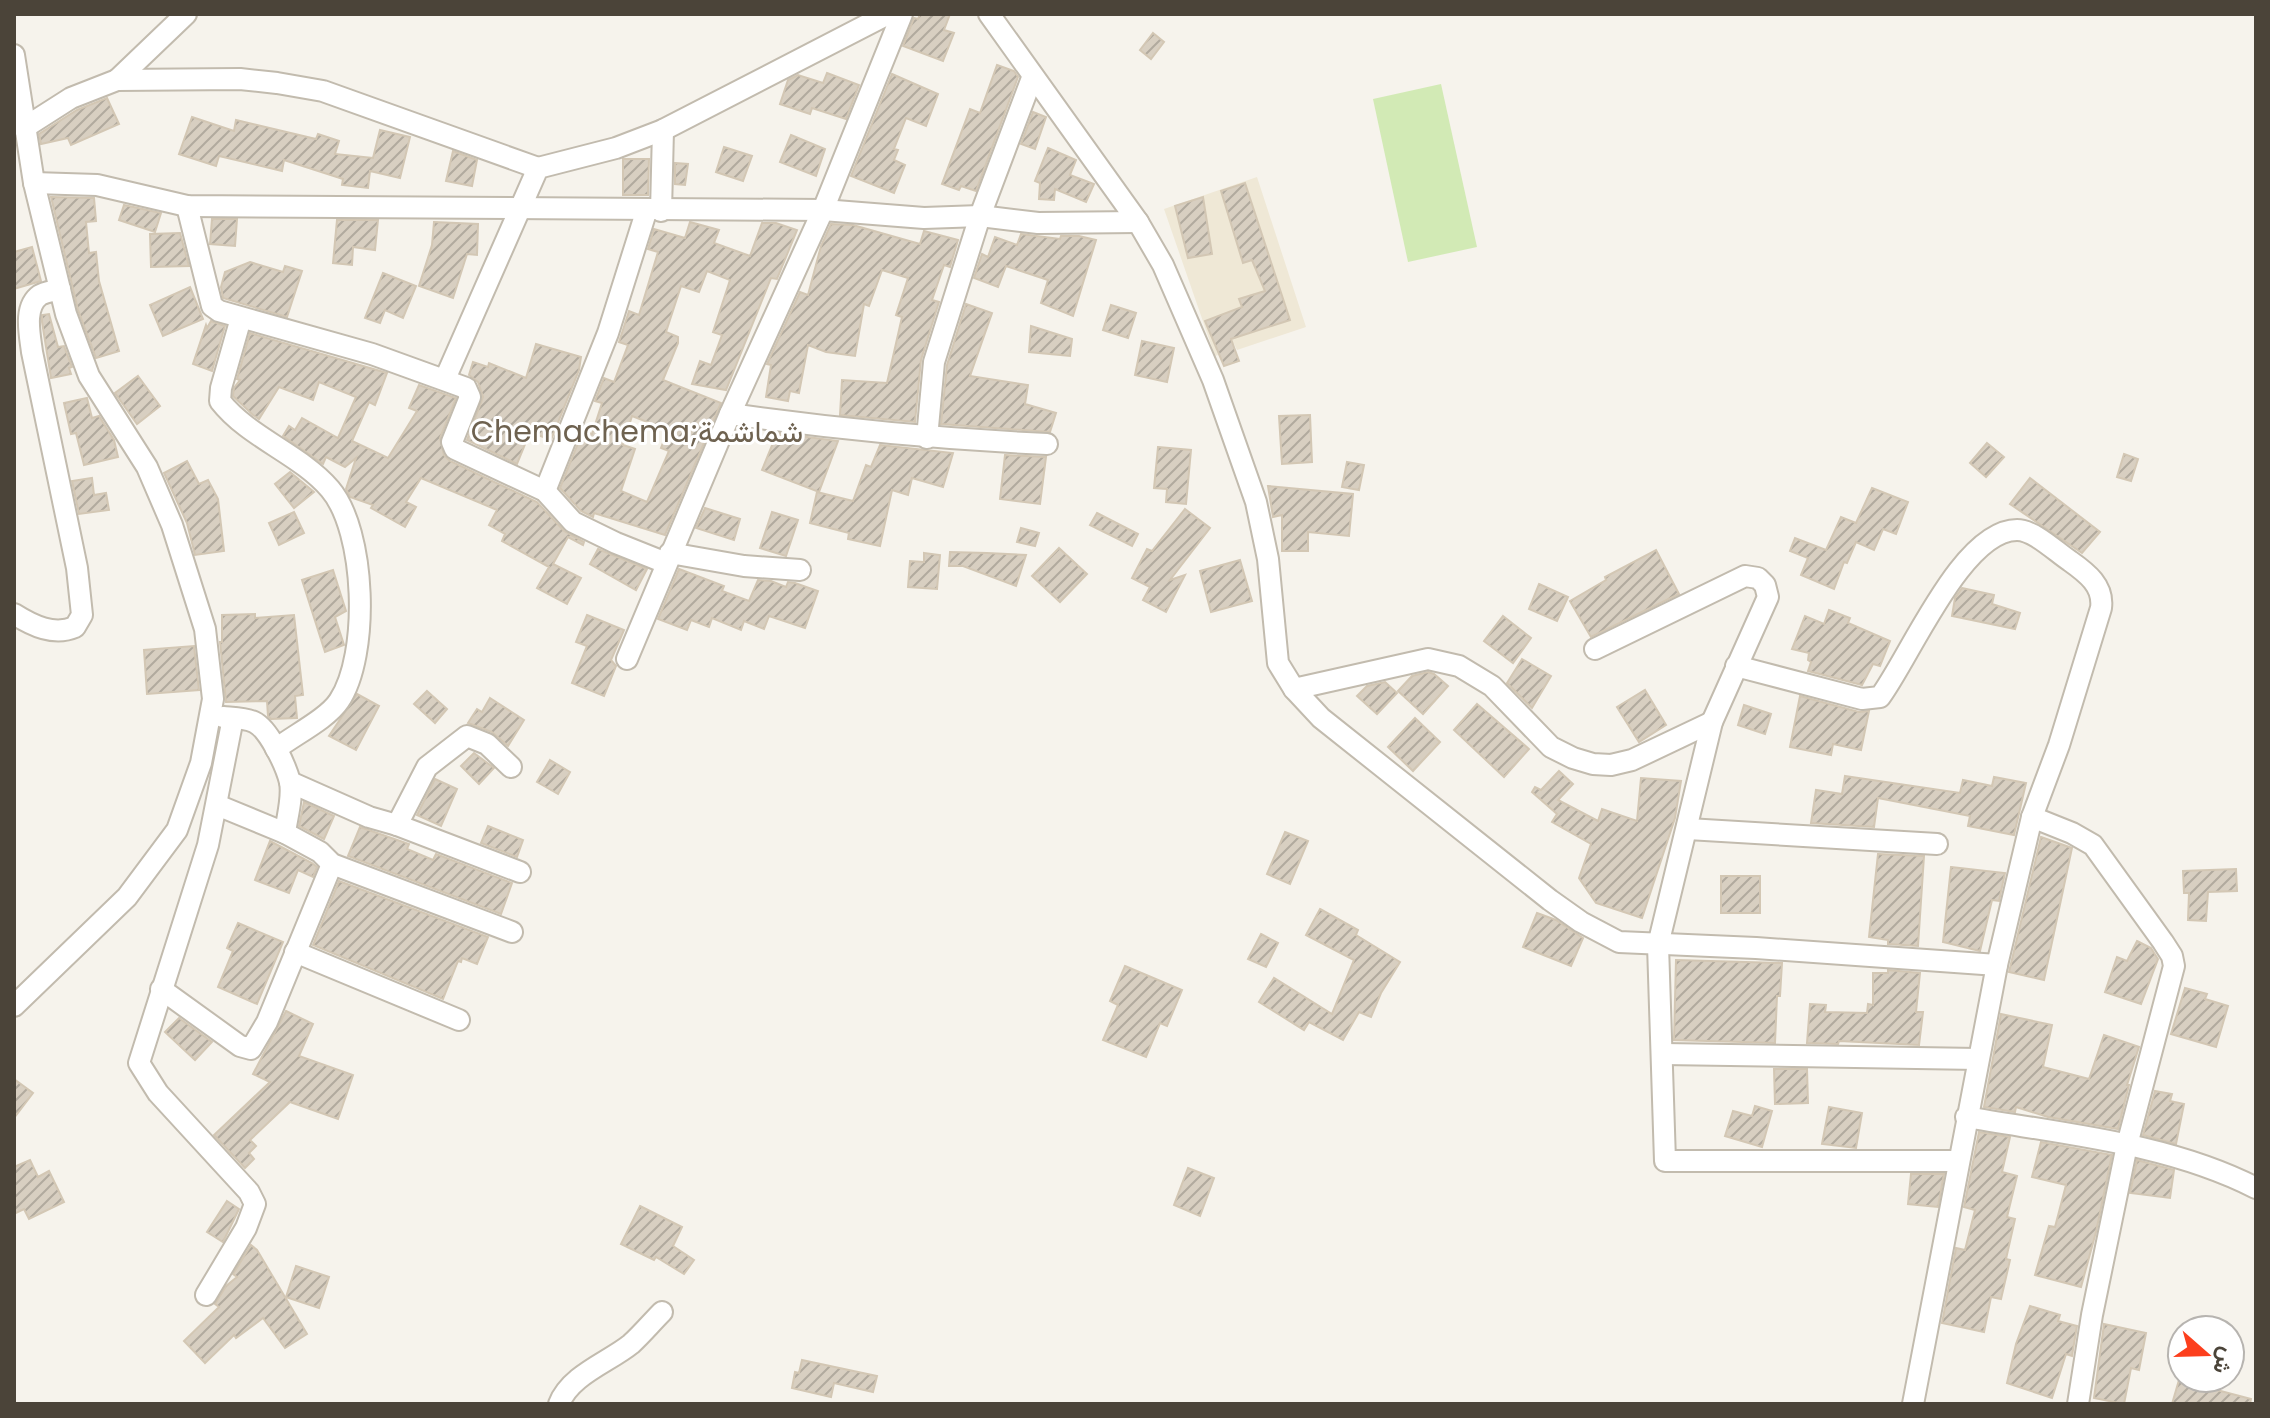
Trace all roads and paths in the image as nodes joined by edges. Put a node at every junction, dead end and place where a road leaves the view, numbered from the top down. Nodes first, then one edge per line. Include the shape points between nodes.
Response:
1 (186, 14) edge
2 (888, 14) edge
3 (902, 14) edge
4 (989, 14) edge
5 (14, 55) edge
6 (1032, 78) junction
7 (117, 80) junction
8 (24, 128) junction
9 (663, 130) junction
10 (538, 168) junction
11 (34, 183) junction
12 (187, 206) junction
13 (521, 210) junction
14 (654, 210) junction
15 (823, 210) junction
16 (980, 216) junction
17 (1138, 222) junction
18 (60, 289) junction
19 (241, 318) junction
20 (445, 379) junction
21 (730, 414) junction
22 (927, 438) junction
23 (1047, 444) dead end
24 (545, 491) junction
25 (668, 558) junction
26 (800, 570) dead end
27 (14, 614) edge
28 (1595, 649) dead end
29 (627, 659) dead end
30 (1736, 666) junction
31 (1294, 689) junction
32 (211, 714) junction
33 (233, 718) junction
34 (1712, 722) junction
35 (276, 749) junction
36 (511, 767) dead end
37 (290, 782) junction
38 (217, 805) junction
39 (2032, 817) junction
40 (397, 825) junction
41 (1688, 829) junction
42 (285, 833) junction
43 (1937, 844) dead end
44 (332, 864) junction
45 (520, 872) dead end
46 (512, 932) dead end
47 (1658, 945) junction
48 (295, 952) junction
49 (1997, 965) junction
50 (161, 989) junction
51 (14, 1006) edge
52 (459, 1020) dead end
53 (1663, 1054) junction
54 (1978, 1059) junction
55 (1966, 1117) junction
56 (2127, 1145) junction
57 (1958, 1161) junction
58 (2256, 1188) edge
59 (206, 1295) dead end
60 (662, 1312) dead end
61 (559, 1404) edge
62 (1913, 1404) edge
63 (2078, 1404) edge

1 - 7 street
2 - 9 street
3 - 15 street
4 - 6 street
5 - 8 street
6 - 16 street
6 - 17 street
7 - 8 street via 71,98
7 - 10 street via 229,79 323,91
8 - 11 street
9 - 10 street
9 - 14 street
10 - 13 street
11 - 12 street via 97,185
11 - 18 street
12 - 13 street
12 - 19 street via 212,306
13 - 14 street
13 - 20 street
14 - 15 street
14 - 24 street
15 - 16 street via 924,218
15 - 21 street
16 - 17 street via 1038,223
16 - 22 street via 934,362
17 - 31 street via 1163,265 1213,380 1256,502 1268,559 1278,663
18 - 27 street via 40,295 29,313 29,325 82,615 75,627 57,631
18 - 32 street via 89,376 147,467 172,525 205,629
19 - 20 street
19 - 35 street via 220,401 331,490 345,515 359,576 360,620 347,685 326,715
20 - 24 street via 466,388 470,397 453,446
21 - 22 street
21 - 25 street
22 - 23 street
24 - 25 street via 573,522 616,543
25 - 26 street
25 - 29 street
28 - 30 street via 1745,576 1758,578 1768,597
30 - 34 street
30 - 39 street via 1862,699 1880,697 1959,570 1985,541 2014,530 2027,532 2074,564 2103,596
31 - 34 street via 1428,659 1459,666 1492,686 1551,747 1593,764 1632,760
31 - 47 street via 1321,718 1581,922 1619,942
32 - 33 street
32 - 51 street via 193,791 177,830 127,897
33 - 35 street via 263,728
33 - 38 street
34 - 41 street
35 - 37 street
36 - 40 street via 487,744 467,736 427,767
37 - 40 street
37 - 42 street
38 - 42 street
38 - 50 street
39 - 49 street
39 - 56 street via 2093,845 2172,956 2171,981
40 - 45 street
41 - 43 street
41 - 47 street
42 - 44 street
44 - 46 street
44 - 48 street
47 - 49 street
47 - 53 street
48 - 50 street via 256,1044 247,1050
48 - 52 street
49 - 54 street
50 - 59 street via 139,1063 158,1093 255,1204
53 - 54 street
53 - 57 street via 1665,1161
54 - 55 street
55 - 56 street
55 - 57 street
56 - 58 street via 2210,1168
56 - 63 street
57 - 62 street
60 - 61 street via 632,1343 574,1383

